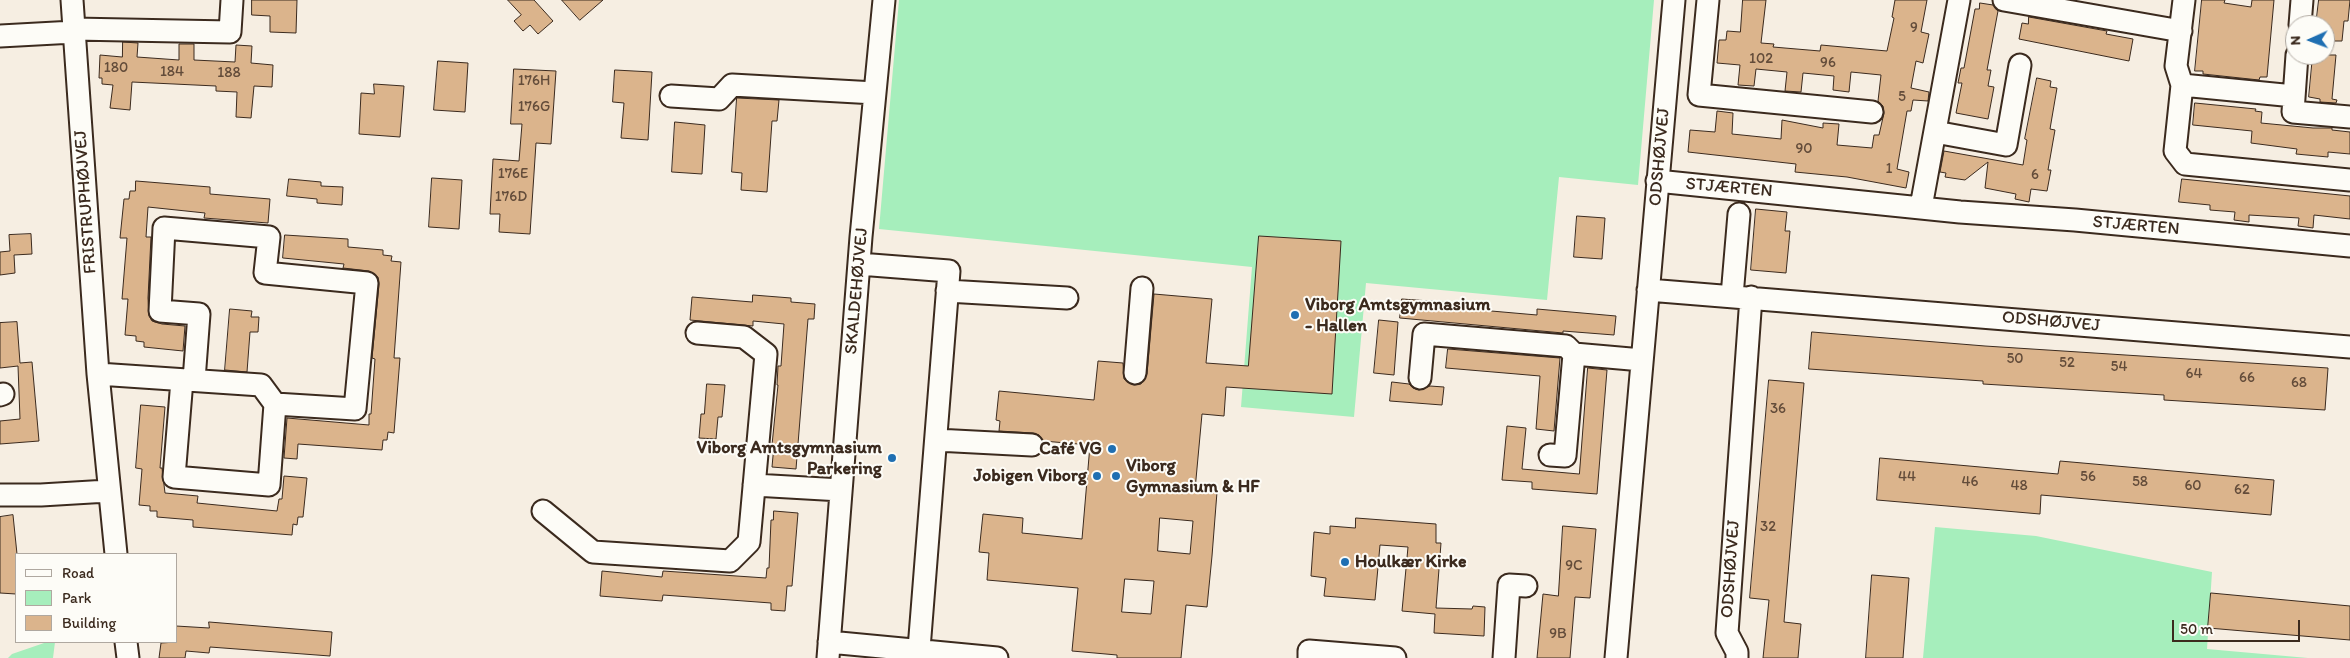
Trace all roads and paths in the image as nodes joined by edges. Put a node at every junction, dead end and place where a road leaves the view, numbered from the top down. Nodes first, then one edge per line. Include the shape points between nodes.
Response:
1 (72, 0) edge
2 (232, 0) edge
3 (884, 0) edge
4 (1674, 0) edge
5 (1708, 0) edge
6 (1959, 0) edge
7 (2004, 0) edge
8 (2184, 0) edge
9 (2302, 0) edge
10 (2028, 2) edge
11 (2301, 15) edge
12 (1672, 25) junction
13 (1705, 27) junction
14 (74, 30) junction
15 (2181, 31) junction
16 (0, 36) edge
17 (2297, 65) edge
18 (2020, 66) dead end
19 (2182, 85) junction
20 (875, 93) junction
21 (671, 96) dead end
22 (2294, 96) junction
23 (1872, 112) dead end
24 (2350, 117) edge
25 (1935, 132) junction
26 (2350, 180) edge
27 (1657, 181) junction
28 (1921, 207) junction
29 (1739, 214) dead end
30 (2350, 246) edge
31 (859, 264) junction
32 (1142, 288) dead end
33 (1648, 290) junction
34 (947, 291) junction
35 (1742, 296) junction
36 (1067, 298) dead end
37 (697, 333) dead end
38 (2350, 348) edge
39 (1574, 354) junction
40 (1642, 360) junction
41 (1135, 373) dead end
42 (98, 374) junction
43 (1420, 378) dead end
44 (188, 380) junction
45 (275, 404) junction
46 (936, 440) junction
47 (1032, 446) dead end
48 (1550, 455) dead end
49 (754, 485) junction
50 (841, 490) junction
51 (108, 491) junction
52 (0, 495) edge
53 (543, 511) dead end
54 (116, 553) edge
55 (1526, 586) dead end
56 (126, 643) edge
57 (828, 650) edge
58 (881, 652) edge
59 (921, 654) edge
60 (1358, 657) edge
61 (128, 658) edge
62 (997, 658) edge
63 (1309, 658) edge
64 (1395, 658) edge
65 (1504, 658) edge
66 (1616, 658) edge
67 (1737, 658) edge

1 - 14 street, FRISTRUPHØJVEJ
2 - 14 street via 230,32
3 - 20 street, SKALDEHØJVEJ
4 - 12 street, ODSHØJVEJ
5 - 13 street
6 - 25 street
7 - 10 street
8 - 15 street
9 - 11 street
10 - 15 street
12 - 13 street
12 - 27 street, ODSHØJVEJ
13 - 23 street via 1699,95
14 - 16 street
14 - 42 street, FRISTRUPHØJVEJ
15 - 19 street via 2176,66
17 - 22 street
18 - 25 street via 2006,144
19 - 22 street
19 - 26 street via 2175,151 2185,164
20 - 21 street via 732,84 719,99
20 - 31 street, SKALDEHØJVEJ
22 - 24 street via 2292,112
25 - 28 street
27 - 28 street, STJÆRTEN
27 - 33 street, ODSHØJVEJ
28 - 30 street, STJÆRTEN
29 - 35 street
31 - 34 street via 948,271
31 - 50 street, SKALDEHØJVEJ
32 - 41 street
33 - 35 street, ODSHØJVEJ
33 - 40 street, ODSHØJVEJ
34 - 36 street
34 - 46 street
35 - 38 street, ODSHØJVEJ
35 - 67 street, ODSHØJVEJ via 1727,633
37 - 49 street via 744,337 766,354
39 - 40 street
39 - 43 street via 1566,346 1424,334
39 - 48 street via 1566,456
40 - 66 street, ODSHØJVEJ
42 - 44 street
42 - 51 street, FRISTRUPHØJVEJ
44 - 45 street via 261,385
44 - 45 street via 174,477 269,485
44 - 45 street via 199,314 160,311 164,228 269,237 266,273 366,283 355,408
46 - 47 street
46 - 59 street
49 - 50 street
49 - 53 street via 749,542 730,561 593,552
50 - 57 street, SKALDEHØJVEJ
51 - 52 street
51 - 54 street, FRISTRUPHØJVEJ
55 - 65 street via 1510,585
56 - 61 street
57 - 58 street, SKALDEHØJVEJ
58 - 59 street, SKALDEHØJVEJ
59 - 62 street, SKALDEHØJVEJ
60 - 63 street via 1309,651
60 - 64 street

